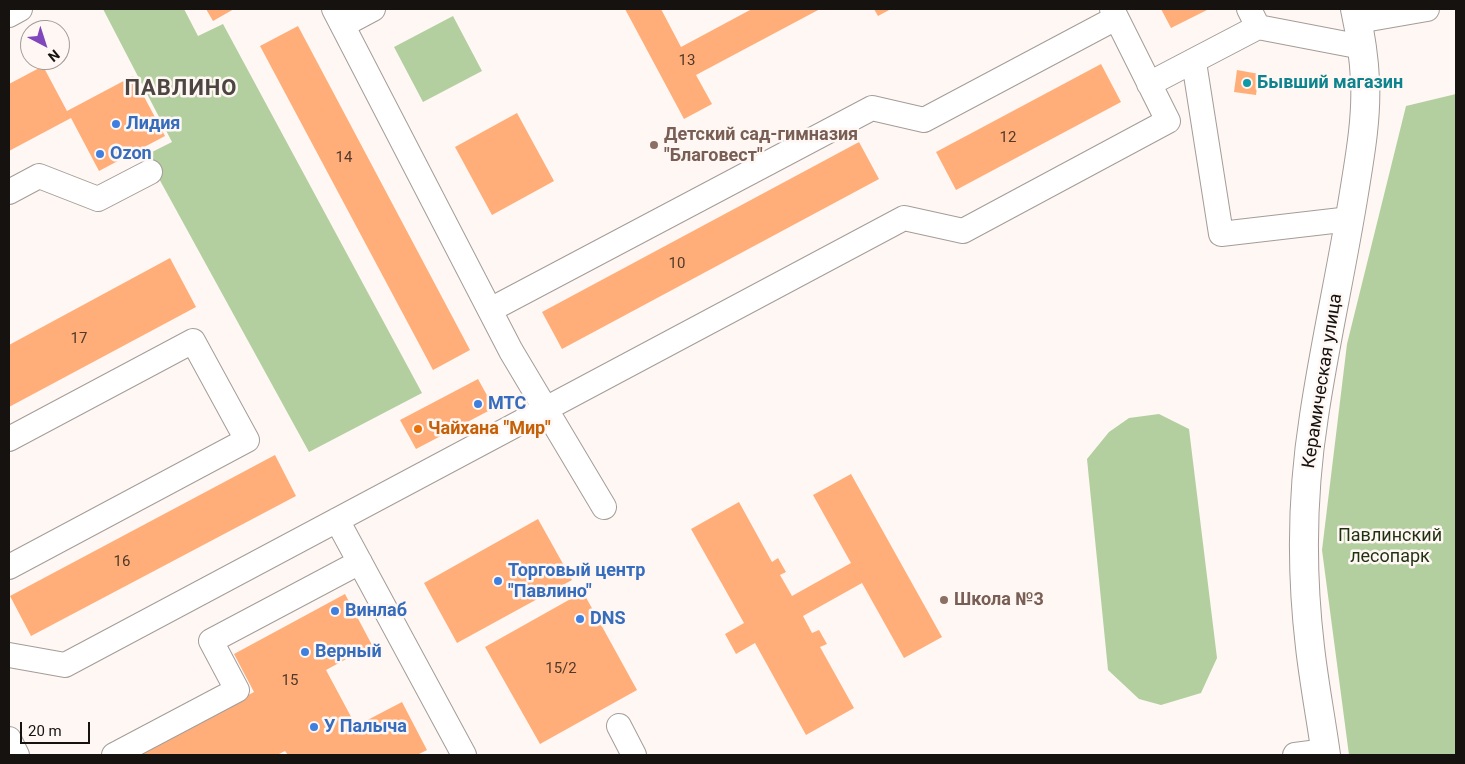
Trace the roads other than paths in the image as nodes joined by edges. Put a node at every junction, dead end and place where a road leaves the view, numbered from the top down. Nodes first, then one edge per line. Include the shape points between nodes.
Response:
1 (20, 9) edge
2 (373, 9) edge
3 (1427, 9) edge
4 (1114, 13) edge
5 (9, 15) edge
6 (338, 17) edge
7 (1254, 18) edge
8 (1359, 26) edge
9 (1194, 62) junction
10 (1150, 84) junction
11 (150, 172) dead end
12 (9, 192) edge
13 (1350, 219) junction
14 (490, 310) junction
15 (546, 409) junction
16 (9, 439) edge
17 (604, 507) dead end
18 (337, 520) junction
19 (360, 562) junction
20 (9, 567) edge
21 (9, 655) edge
22 (619, 726) dead end
23 (9, 739) edge
24 (1326, 753) edge
25 (17, 755) edge
26 (114, 755) edge
27 (464, 755) edge
28 (634, 755) edge
29 (1295, 755) edge

1 - 5 street
2 - 6 street
3 - 8 street
4 - 10 street
4 - 14 street via 924,120 872,108
6 - 14 street
7 - 8 street
7 - 9 street
8 - 13 main road, Керамическая улица via 1365,81 1364,114
9 - 10 street
9 - 13 street via 1221,234
10 - 15 street via 1168,121 963,231 904,218
11 - 12 street via 98,199 39,176
13 - 24 main road, Керамическая улица via 1314,417 1304,530 1310,646
14 - 15 street
15 - 17 street
15 - 18 street
16 - 20 street via 193,341 247,440
18 - 19 street
18 - 21 street via 65,665
19 - 26 street via 211,641 237,690
19 - 27 street
22 - 28 street
23 - 25 street
24 - 29 street

